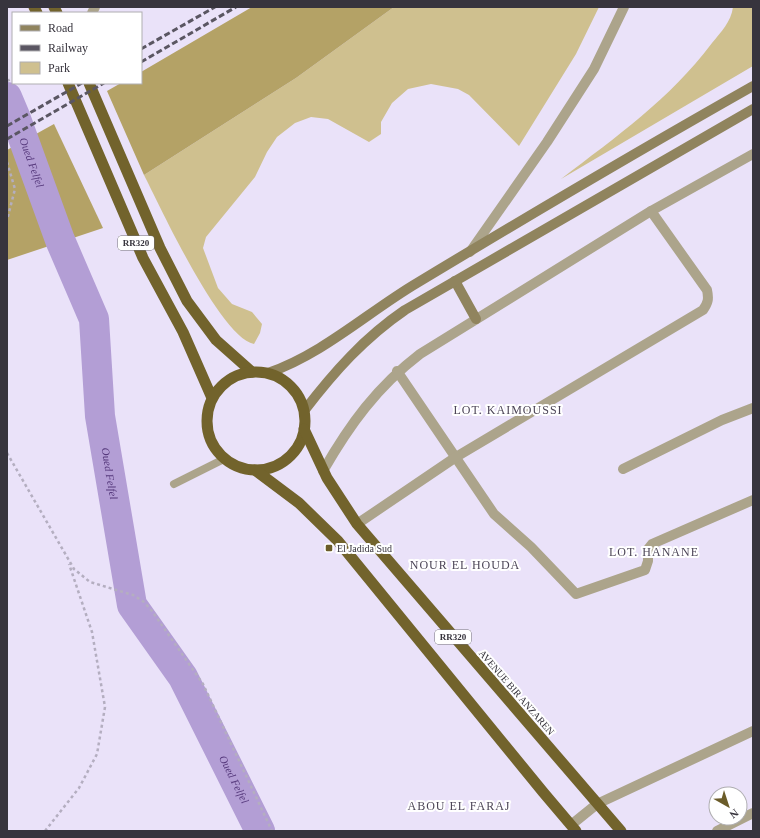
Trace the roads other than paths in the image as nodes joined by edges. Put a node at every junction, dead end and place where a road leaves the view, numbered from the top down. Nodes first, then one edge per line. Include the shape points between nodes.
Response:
1 (624, 7) edge
2 (68, 84) edge
3 (89, 84) edge
4 (753, 86) edge
5 (753, 109) edge
6 (753, 154) edge
7 (651, 211) junction
8 (470, 252) junction
9 (455, 281) junction
10 (476, 319) junction
11 (398, 371) junction
12 (252, 372) junction
13 (268, 373) junction
14 (212, 398) junction
15 (753, 408) edge
16 (304, 410) junction
17 (304, 429) junction
18 (456, 457) junction
19 (224, 459) junction
20 (623, 469) dead end
21 (255, 470) junction
22 (323, 470) junction
23 (174, 484) dead end
24 (753, 500) edge
25 (357, 524) junction
26 (753, 732) edge
27 (597, 804) junction
28 (753, 813) edge
29 (574, 828) edge
30 (621, 831) edge
31 (717, 831) edge

1 - 8 street via 594,69 547,142
2 - 14 highway, RR320 via 143,258 183,332
3 - 12 highway, RR320 via 160,248 187,301 216,340
4 - 8 main road
5 - 9 main road
6 - 7 street
7 - 10 street
7 - 18 street via 707,290 707,304 703,310
8 - 13 main road via 416,283 309,354
9 - 10 main road
9 - 16 main road via 405,310 364,340
10 - 11 street
11 - 18 street
11 - 22 street via 356,418
12 - 13 highway, RR320
12 - 14 highway, RR320 via 242,373 225,383
13 - 16 highway, RR320 via 283,380 295,391
14 - 19 highway, RR320 via 207,414 208,431 217,451
15 - 20 street via 722,420
16 - 17 highway, RR320
17 - 21 highway, RR320 via 299,443 290,455 274,466
17 - 22 highway, AVENUE BIR ANZAREN / RR320
18 - 24 street via 494,514 531,547 576,594 645,570 648,549 652,544
18 - 25 street
19 - 21 highway, RR320 via 234,465
19 - 23 lane
21 - 29 highway, RR320 via 299,503 338,541
22 - 25 highway, AVENUE BIR ANZAREN / RR320
25 - 27 highway, AVENUE BIR ANZAREN / RR320
26 - 27 street
27 - 29 street
27 - 30 highway, AVENUE BIR ANZAREN / RR320
28 - 31 street

